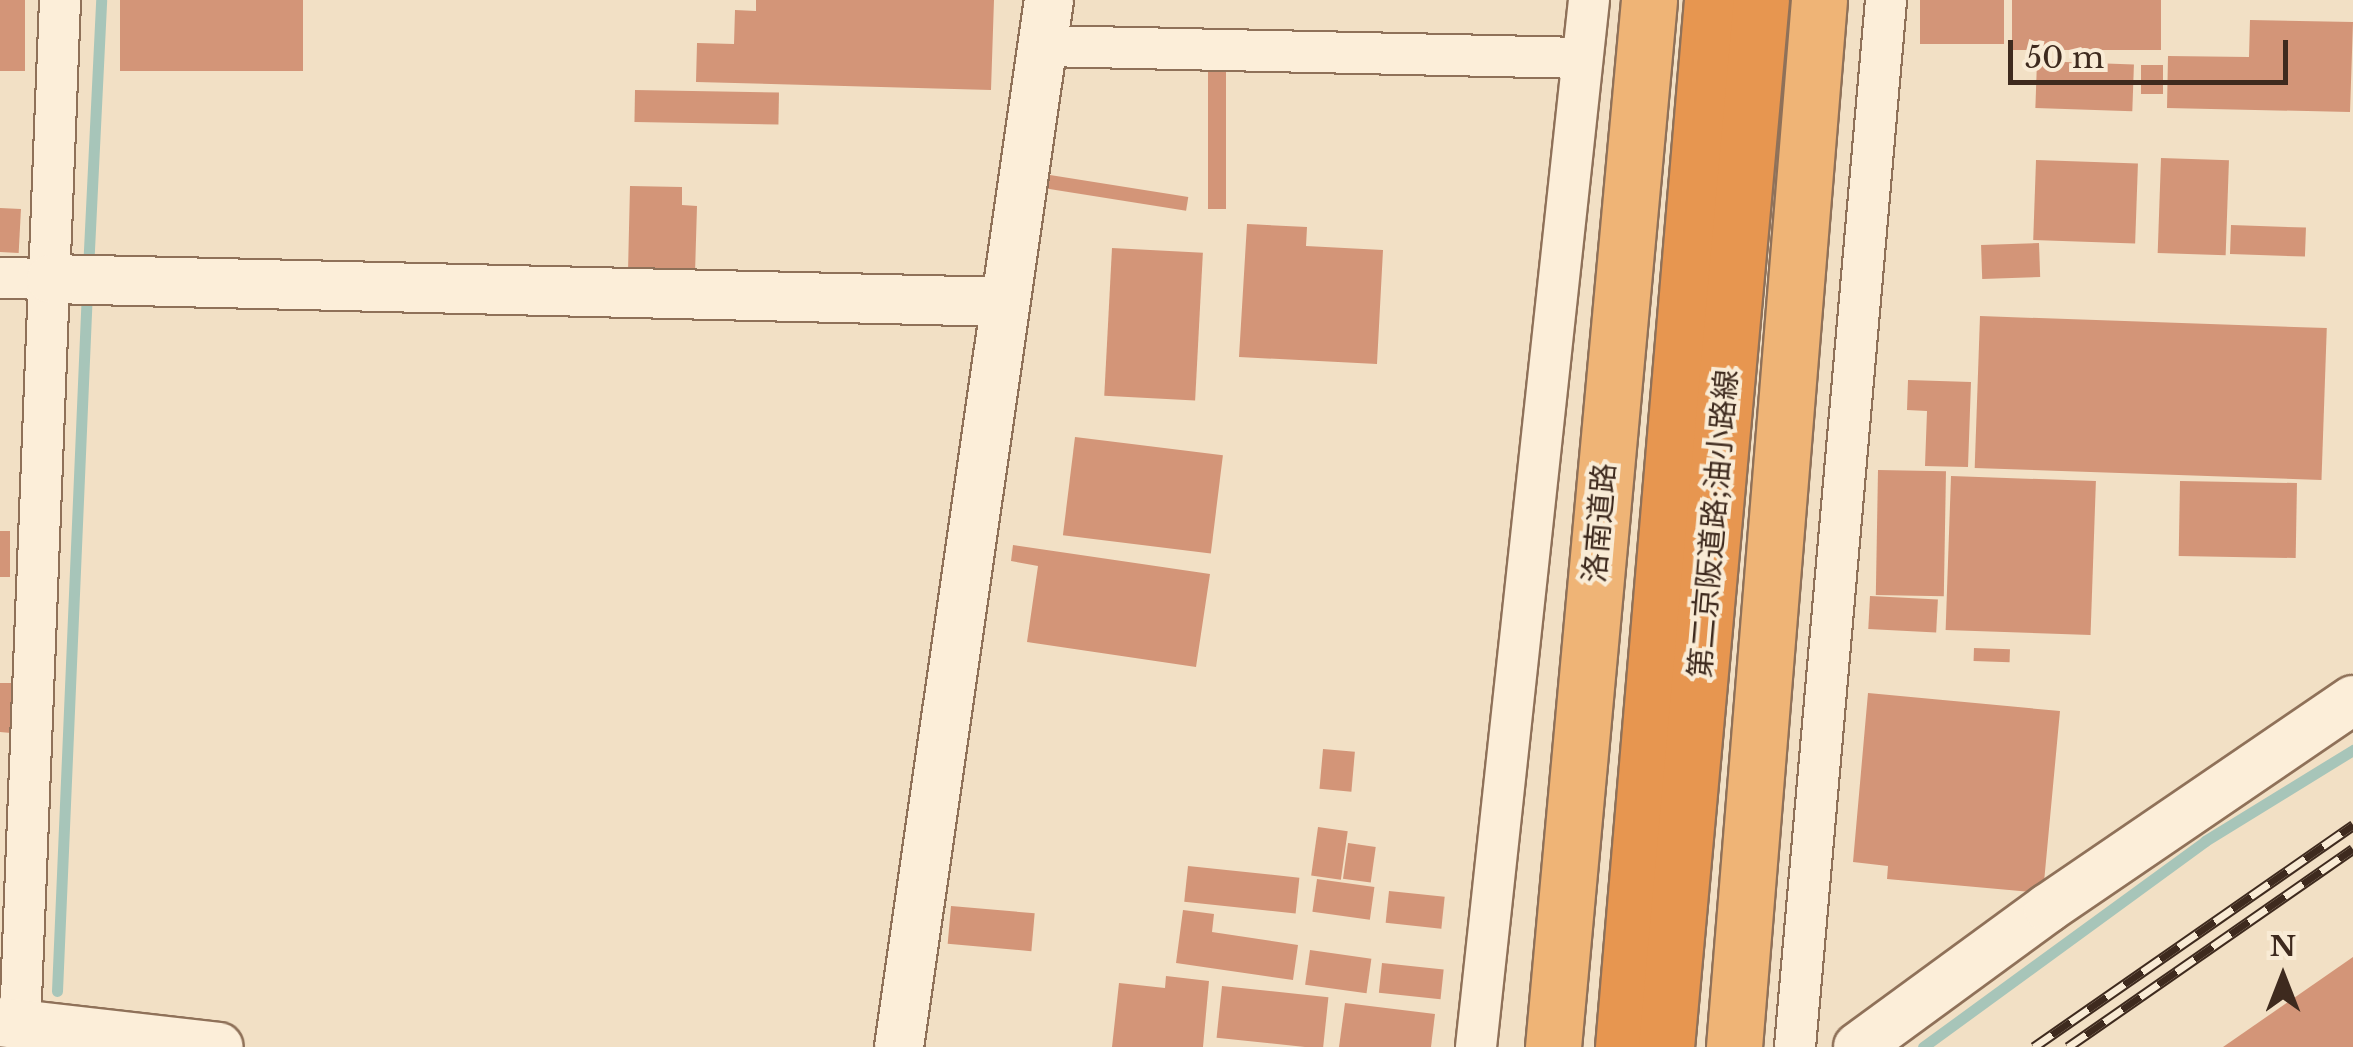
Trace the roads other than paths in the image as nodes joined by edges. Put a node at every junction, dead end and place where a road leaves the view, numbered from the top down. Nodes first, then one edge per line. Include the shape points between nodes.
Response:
1 (60, 0) edge
2 (1589, 0) edge
3 (1649, 0) edge
4 (1712, 0) edge
5 (1761, 0) edge
6 (1819, 0) edge
7 (1886, 0) edge
8 (1047, 23) edge
9 (1580, 58) junction
10 (0, 278) edge
11 (51, 279) junction
12 (1004, 302) junction
13 (2353, 700) edge
14 (10, 1023) edge
15 (219, 1047) edge
16 (898, 1047) edge
17 (1476, 1047) edge
18 (1553, 1047) edge
19 (1624, 1047) edge
20 (1666, 1047) edge
21 (1734, 1047) edge
22 (1795, 1047) edge
23 (1858, 1047) edge

1 - 11 street
2 - 9 street
3 - 18 highway, 洛南道路
4 - 19 highway, 第二京阪道路;油小路線
5 - 20 highway, 第二京阪道路;油小路線
6 - 21 highway
7 - 22 street
8 - 9 street
8 - 12 street
9 - 17 street
10 - 11 street
11 - 12 street
11 - 14 street
12 - 16 street
13 - 23 street
14 - 15 street

